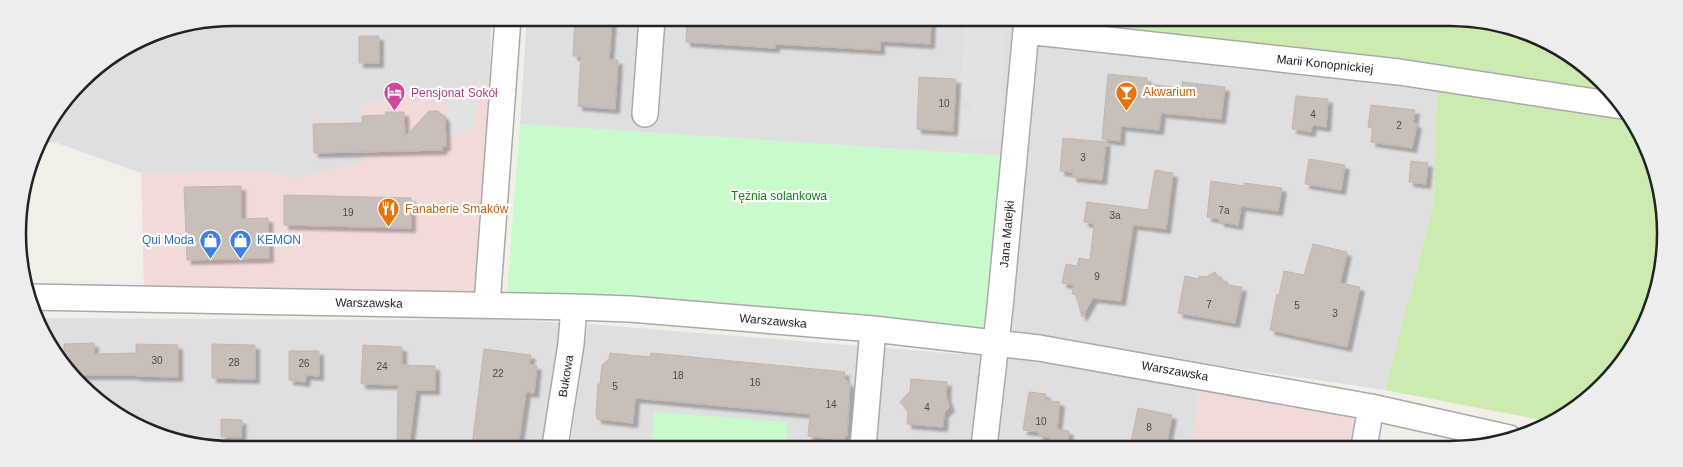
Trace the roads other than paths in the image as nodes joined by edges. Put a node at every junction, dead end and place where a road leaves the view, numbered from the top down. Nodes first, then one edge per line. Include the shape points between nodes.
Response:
1 (507, 26) edge
2 (651, 26) edge
3 (1027, 26) edge
4 (1612, 104) edge
5 (645, 114) dead end
6 (36, 297) edge
7 (487, 305) junction
8 (574, 307) junction
9 (873, 329) junction
10 (996, 342) junction
11 (1372, 407) junction
12 (1497, 435) edge
13 (556, 441) edge
14 (864, 441) edge
15 (985, 441) edge
16 (1365, 441) edge

1 - 7 street
2 - 5 street
3 - 4 street, Marii Konopnickiej via 1399,72
3 - 10 street, Jana Matejki
6 - 7 street, Warszawska
7 - 8 street, Warszawska
8 - 9 street, Warszawska
8 - 13 street, Bukowa
9 - 10 street, Warszawska
9 - 14 street
10 - 11 street, Warszawska
10 - 15 street, Jana Matejki
11 - 12 street, Warszawska
11 - 16 street

